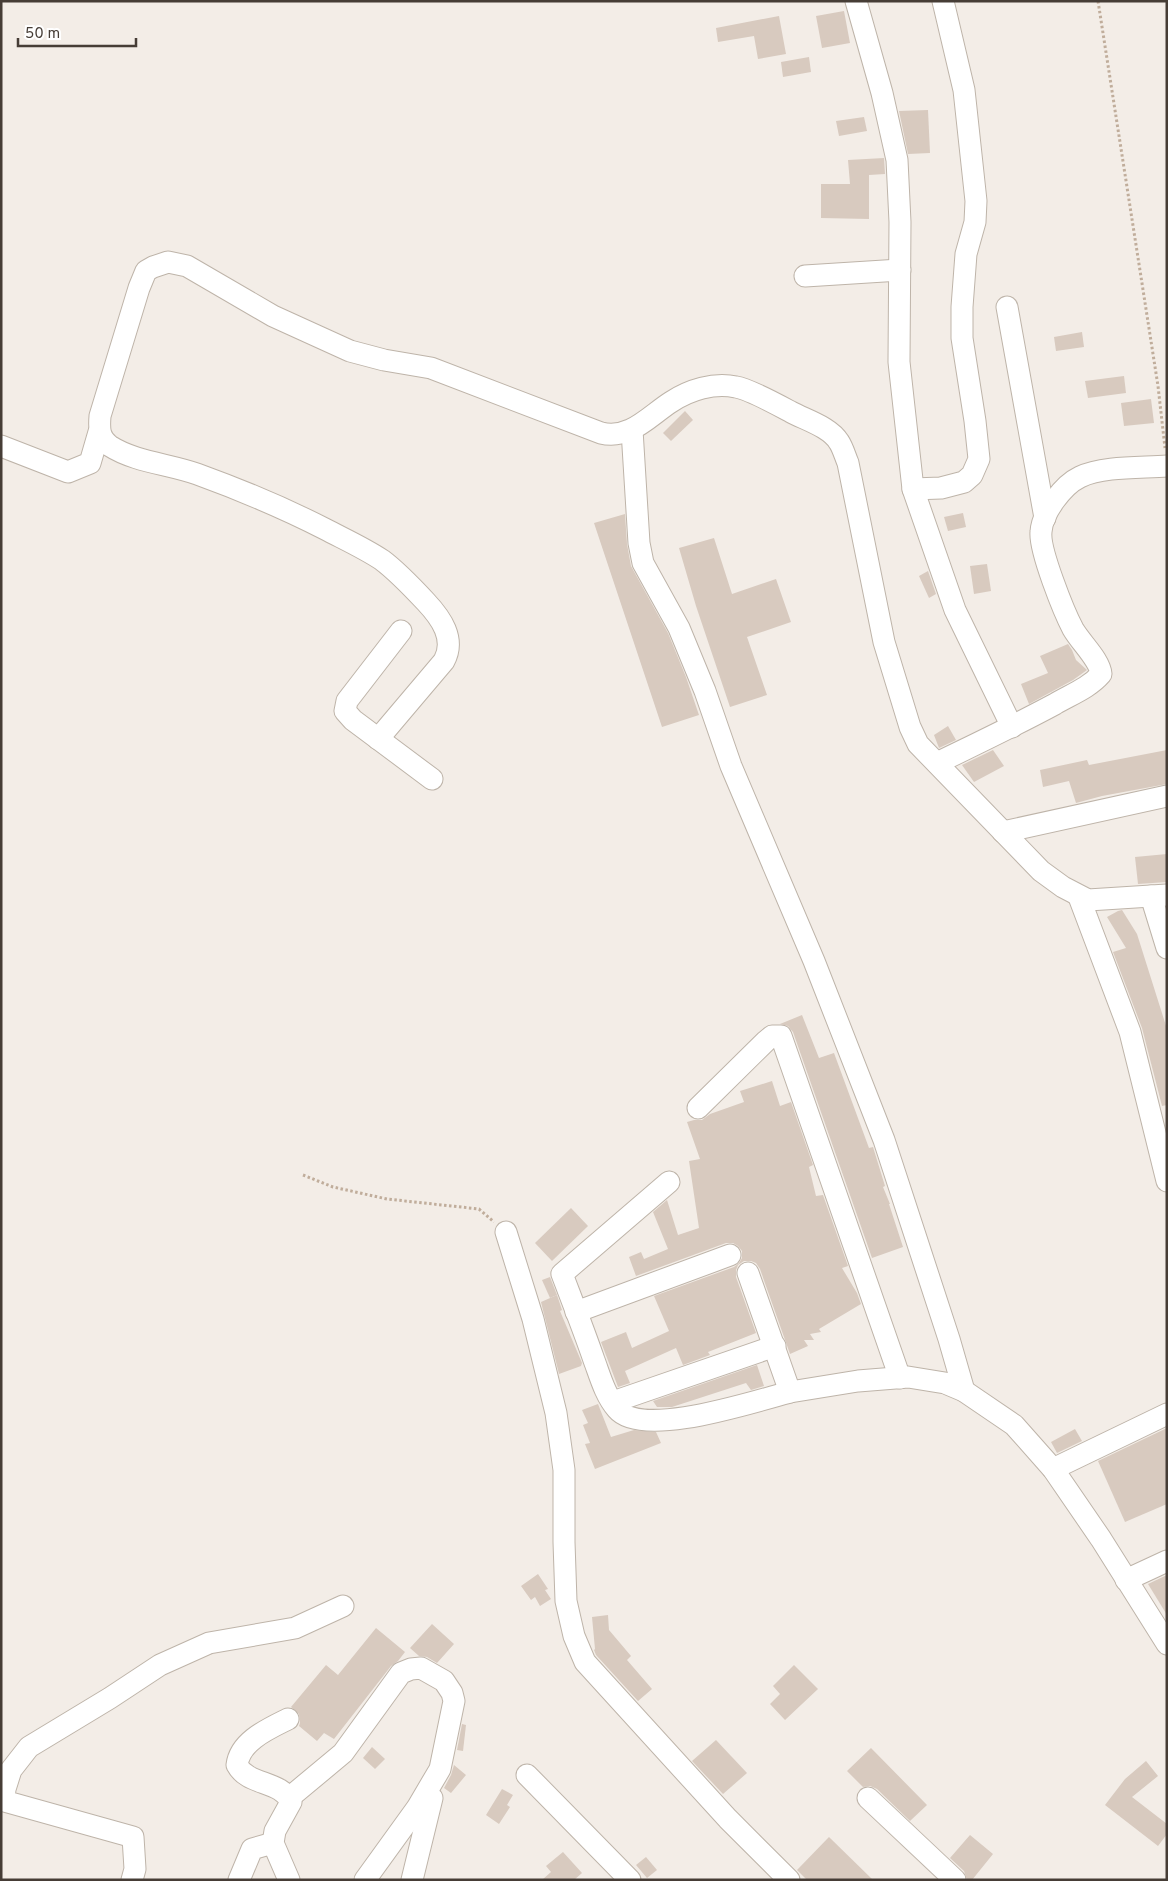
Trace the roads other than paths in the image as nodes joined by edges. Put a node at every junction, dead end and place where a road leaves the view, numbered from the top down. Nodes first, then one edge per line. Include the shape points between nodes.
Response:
1 (856, 1) edge
2 (943, 1) edge
3 (900, 270) junction
4 (805, 276) dead end
5 (1006, 307) dead end
6 (632, 430) junction
7 (99, 432) junction
8 (1, 446) edge
9 (1166, 460) edge
10 (913, 489) junction
11 (1044, 518) junction
12 (401, 632) dead end
13 (1012, 727) junction
14 (378, 739) junction
15 (936, 763) junction
16 (432, 779) dead end
17 (1167, 796) edge
18 (1003, 832) junction
19 (1159, 895) edge
20 (1079, 897) junction
21 (1167, 948) edge
22 (698, 1108) dead end
23 (1167, 1181) edge
24 (669, 1182) dead end
25 (506, 1232) road end
26 (730, 1255) dead end
27 (748, 1273) dead end
28 (576, 1312) junction
29 (775, 1346) junction
30 (900, 1378) junction
31 (964, 1391) junction
32 (790, 1392) junction
33 (613, 1402) junction
34 (1167, 1414) edge
35 (1053, 1469) junction
36 (1167, 1561) edge
37 (1126, 1580) junction
38 (343, 1606) dead end
39 (1167, 1644) edge
40 (288, 1720) dead end
41 (527, 1775) dead end
42 (290, 1798) junction
43 (432, 1798) dead end
44 (868, 1798) dead end
45 (273, 1843) junction
46 (132, 1880) edge
47 (239, 1880) edge
48 (289, 1880) edge
49 (365, 1880) edge
50 (412, 1880) edge
51 (630, 1880) edge
52 (789, 1880) edge
53 (955, 1880) edge

1 - 3 street via 897,160
2 - 10 street via 964,90 976,201 975,222 966,254 962,338 978,459 972,475 964,482 941,488
3 - 4 street
3 - 10 street via 900,362
5 - 11 street
6 - 7 street via 610,436 431,368 350,351 273,316 187,266 168,262 153,266 142,281 100,416
6 - 15 street via 672,401 719,385 738,387 834,435 848,463 884,642 910,727 918,744
6 - 31 street via 643,563 679,628 705,690 731,766 814,961 884,1140
7 - 8 street via 90,463 68,472
7 - 14 street via 111,446 126,454 196,474 271,503 357,545 382,560 421,596 446,630 448,654
9 - 11 street via 1080,477 1057,497
10 - 13 street via 956,610
11 - 13 street via 1040,543 1047,563 1072,628 1096,661 1101,674 1084,688
12 - 14 street via 345,707 348,716
13 - 15 street
14 - 16 street
15 - 18 street
17 - 18 street
18 - 20 street via 1041,871
19 - 20 street via 1088,900
19 - 21 street
20 - 23 street via 1130,1032
22 - 30 street via 766,1041 772,1036 781,1036
24 - 28 street via 562,1274
25 - 52 street via 533,1319 556,1414 564,1470 566,1601 574,1636 585,1662 728,1819
26 - 28 street
27 - 29 street
28 - 33 street
29 - 32 street
29 - 33 street
30 - 31 street via 945,1383
30 - 32 street
31 - 35 street via 1014,1425
32 - 33 street via 682,1419 659,1421 626,1416
34 - 35 street
35 - 37 street
36 - 37 street
37 - 39 street
38 - 46 street via 295,1628 210,1643 160,1666 29,1747 12,1770 4,1801 134,1837
40 - 42 street via 244,1747 238,1755 237,1765 245,1776 284,1792
41 - 51 street
42 - 45 street
42 - 49 street via 343,1753 401,1673 421,1668 444,1681 454,1701 440,1768 417,1808
43 - 50 street
44 - 53 street
45 - 47 street via 252,1849
45 - 48 street

